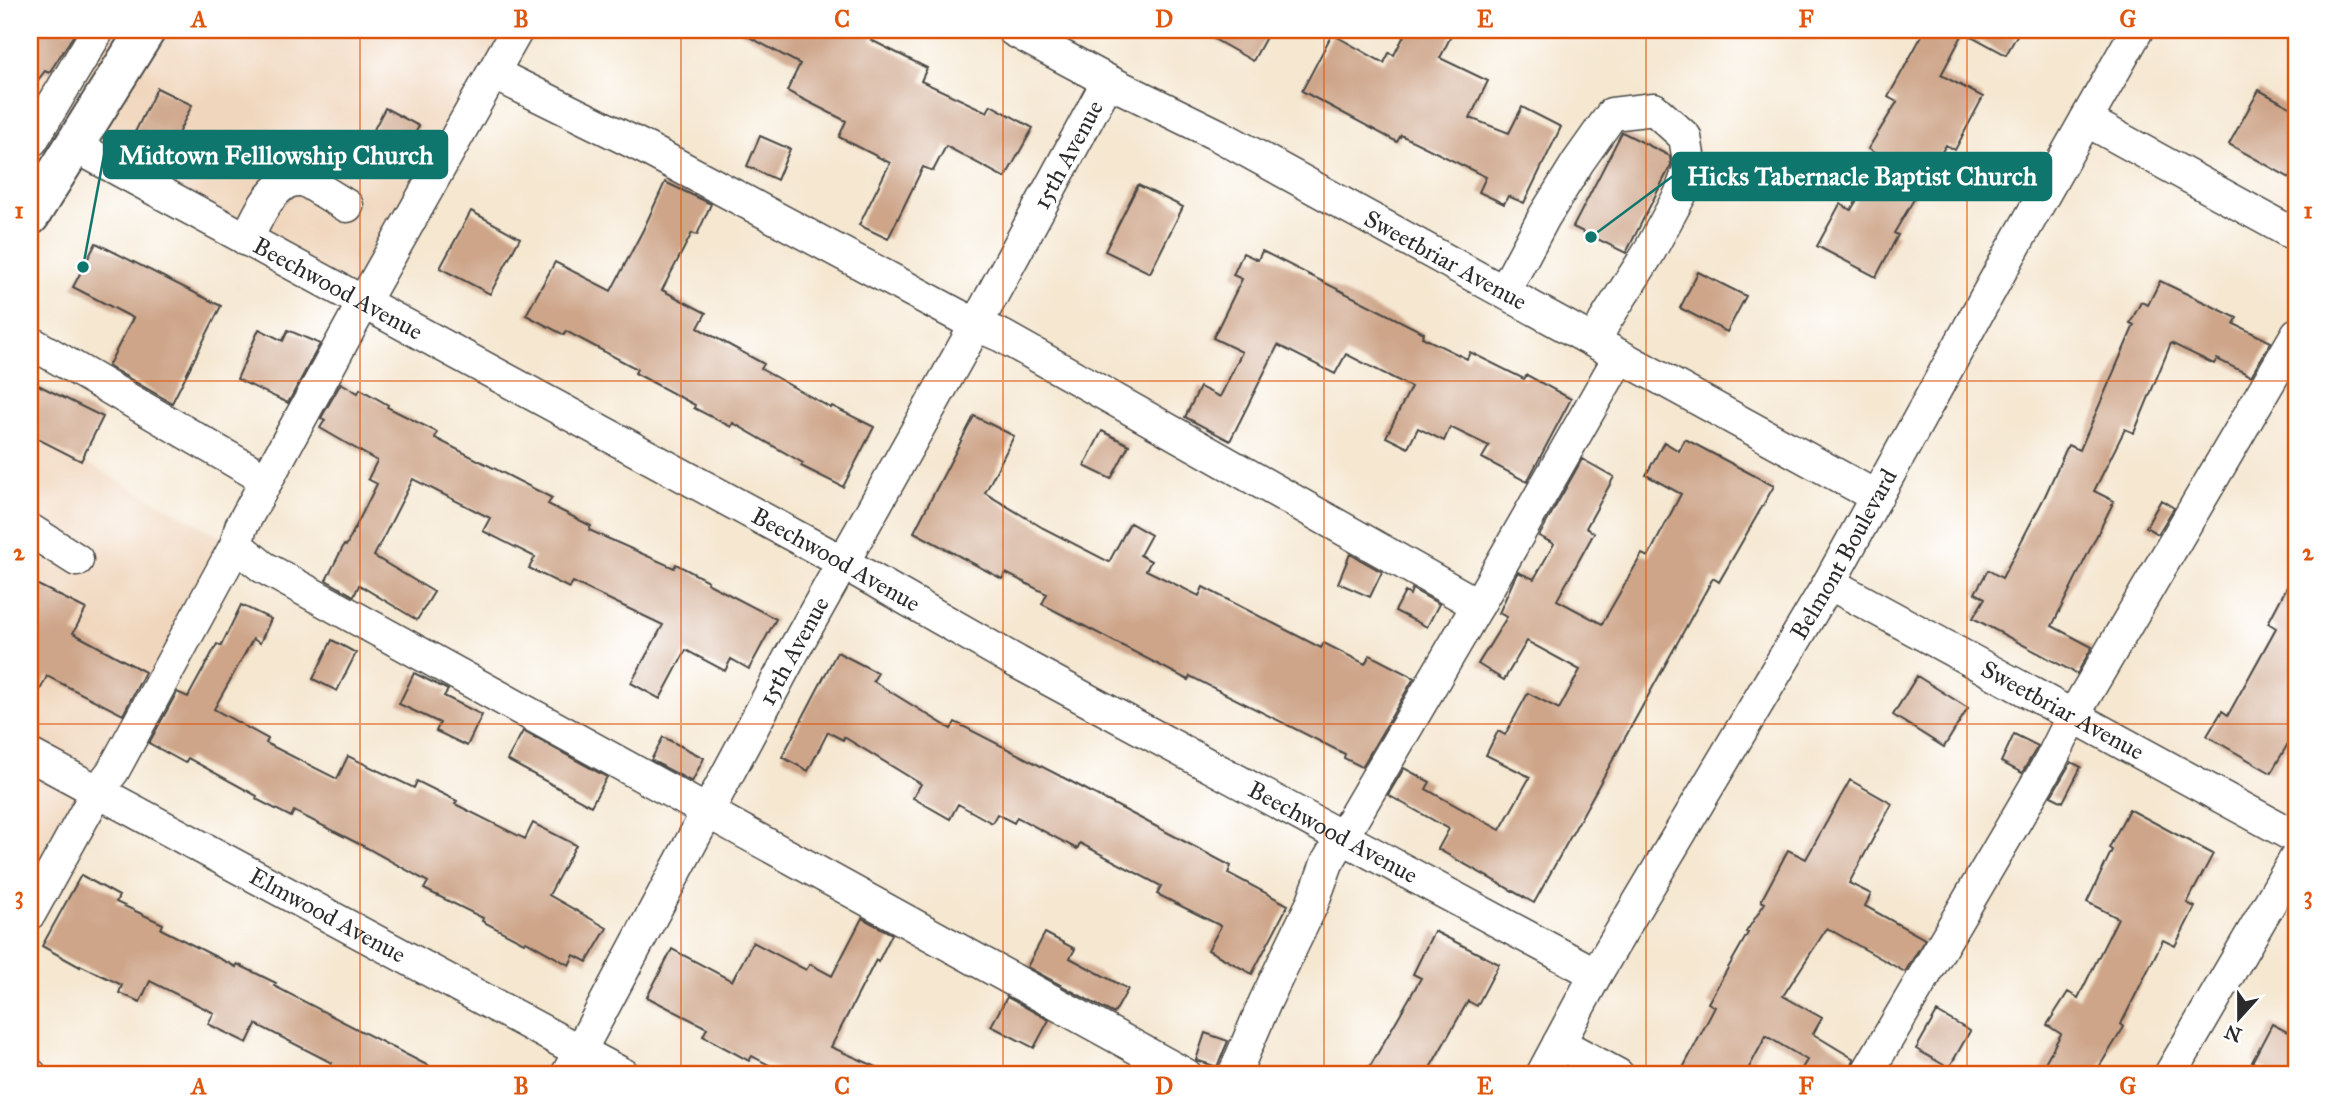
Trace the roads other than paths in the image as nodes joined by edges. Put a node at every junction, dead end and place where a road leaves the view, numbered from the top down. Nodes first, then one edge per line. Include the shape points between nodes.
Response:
1 (98, 30) edge
2 (146, 30) edge
3 (517, 30) edge
4 (1013, 30) edge
5 (2137, 30) edge
6 (494, 73) junction
7 (1108, 81) junction
8 (2086, 120) junction
9 (31, 139) edge
10 (71, 152) junction
11 (347, 206) dead end
12 (30, 216) edge
13 (2297, 236) edge
14 (247, 240) junction
15 (1504, 292) junction
16 (363, 303) junction
17 (976, 325) junction
18 (2297, 334) edge
19 (30, 342) edge
20 (1608, 349) junction
21 (267, 480) junction
22 (1875, 496) junction
23 (30, 508) edge
24 (30, 528) edge
25 (236, 545) junction
26 (77, 560) dead end
27 (844, 563) junction
28 (1829, 583) junction
29 (1478, 605) junction
30 (2073, 716) junction
31 (30, 755) edge
32 (97, 792) junction
33 (708, 811) junction
34 (1343, 838) junction
35 (2297, 838) edge
36 (2297, 856) edge
37 (30, 913) edge
38 (1596, 974) junction
39 (1559, 1043) junction
40 (574, 1063) edge
41 (624, 1075) edge
42 (1186, 1075) edge
43 (1234, 1075) edge
44 (1542, 1075) edge
45 (1618, 1075) edge
46 (1866, 1075) edge
47 (2170, 1075) edge

1 - 9 street
2 - 10 main road
3 - 6 street
4 - 7 street, Sweetbriar Avenue
5 - 8 street, Belmont Boulevard
6 - 16 street
6 - 17 street
7 - 15 street, Sweetbriar Avenue via 1218,135
7 - 17 street, 15th Avenue
8 - 13 street
8 - 22 street, Belmont Boulevard
9 - 10 street, Beechwood Avenue
10 - 12 main road
10 - 14 street, Beechwood Avenue
11 - 14 street via 303,179 286,182 272,195
14 - 16 street, Beechwood Avenue
15 - 20 street, Sweetbriar Avenue
15 - 20 street via 1544,217 1612,114 1654,109 1685,137 1690,167 1661,230 1605,321
16 - 21 street
16 - 27 street, Beechwood Avenue
17 - 27 street, 15th Avenue
17 - 29 street
18 - 30 street
19 - 21 street
20 - 22 street, Sweetbriar Avenue
20 - 29 street
21 - 25 street
22 - 28 street, Belmont Boulevard
23 - 24 street
24 - 26 street
25 - 32 street via 113,771
25 - 33 street via 263,567
27 - 33 street, 15th Avenue
27 - 34 street, Beechwood Avenue via 1029,669
28 - 30 street, Sweetbriar Avenue
28 - 38 street, Belmont Boulevard
29 - 34 street
30 - 35 street, Sweetbriar Avenue
30 - 46 street
31 - 32 street, Elmwood Avenue
32 - 37 street
32 - 40 street, Elmwood Avenue
33 - 40 street, 15th Avenue
33 - 42 street
34 - 38 street, Beechwood Avenue
34 - 43 street via 1327,863
36 - 47 street
38 - 39 street, Belmont Boulevard
39 - 44 street, Belmont Boulevard
39 - 45 street
40 - 41 street, Elmwood Avenue

